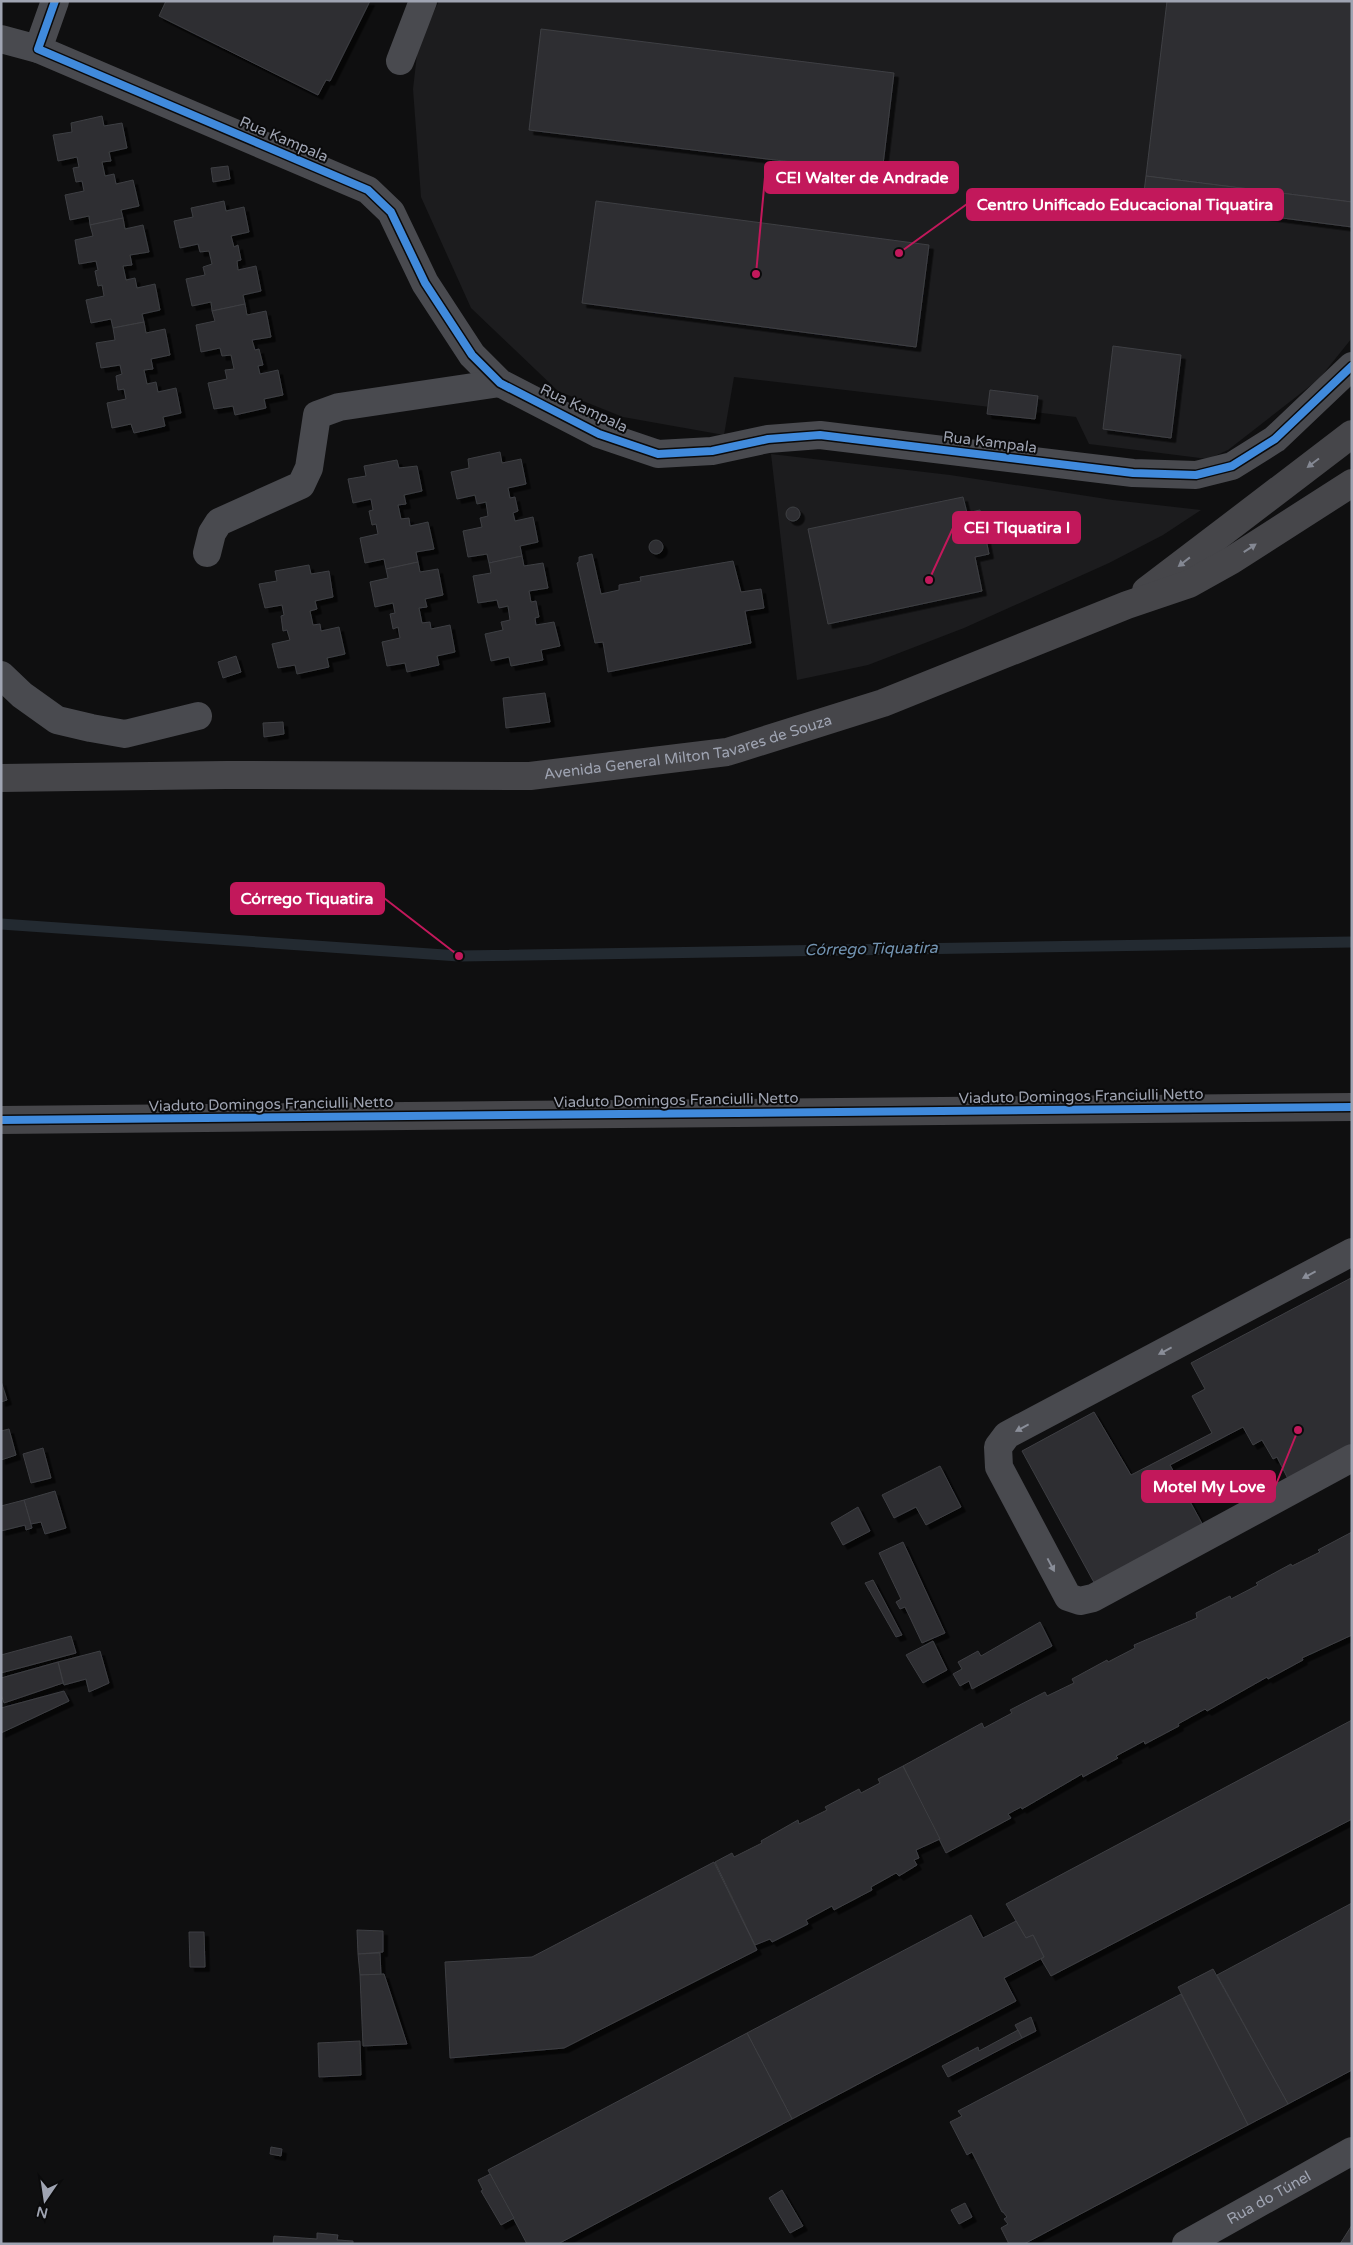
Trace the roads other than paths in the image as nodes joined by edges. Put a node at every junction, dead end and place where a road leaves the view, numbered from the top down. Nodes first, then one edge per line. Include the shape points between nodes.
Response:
1 (55, 1) edge
2 (423, 1) edge
3 (1, 39) edge
4 (38, 49) junction
5 (400, 61) dead end
6 (1352, 366) edge
7 (500, 383) junction
8 (1352, 434) edge
9 (1352, 482) edge
10 (207, 553) dead end
11 (1128, 605) junction
12 (1, 675) edge
13 (198, 716) dead end
14 (1, 778) edge
15 (1352, 1107) edge
16 (1, 1120) edge
17 (1352, 1252) edge
18 (1352, 1458) edge
19 (1352, 2151) edge
20 (1186, 2244) edge

1 - 4 street
2 - 5 street
3 - 4 street, Rua Kampala
4 - 7 street, Rua Kampala via 368,190 391,212 426,283 472,355
6 - 7 street, Rua Kampala via 1275,438 1232,466 1196,475 1133,473 820,435 768,439 712,451 658,454 600,434
7 - 10 street via 339,407 317,415 309,468 301,485 219,522 212,533
8 -> 11 main road, Avenida General Milton Tavares de Souza
11 -> 9 main road, Avenida General Milton Tavares de Souza via 1190,584
11 - 14 main road, Avenida General Milton Tavares de Souza via 884,703 727,752 530,776
12 - 13 street via 56,720 91,728 125,734
15 - 16 main road, Viaduto Domingos Franciulli Netto
17 -> 18 street via 1007,1435 998,1447 999,1467 1063,1588 1068,1597 1080,1601 1093,1598
19 - 20 street, Rua do Túnel

